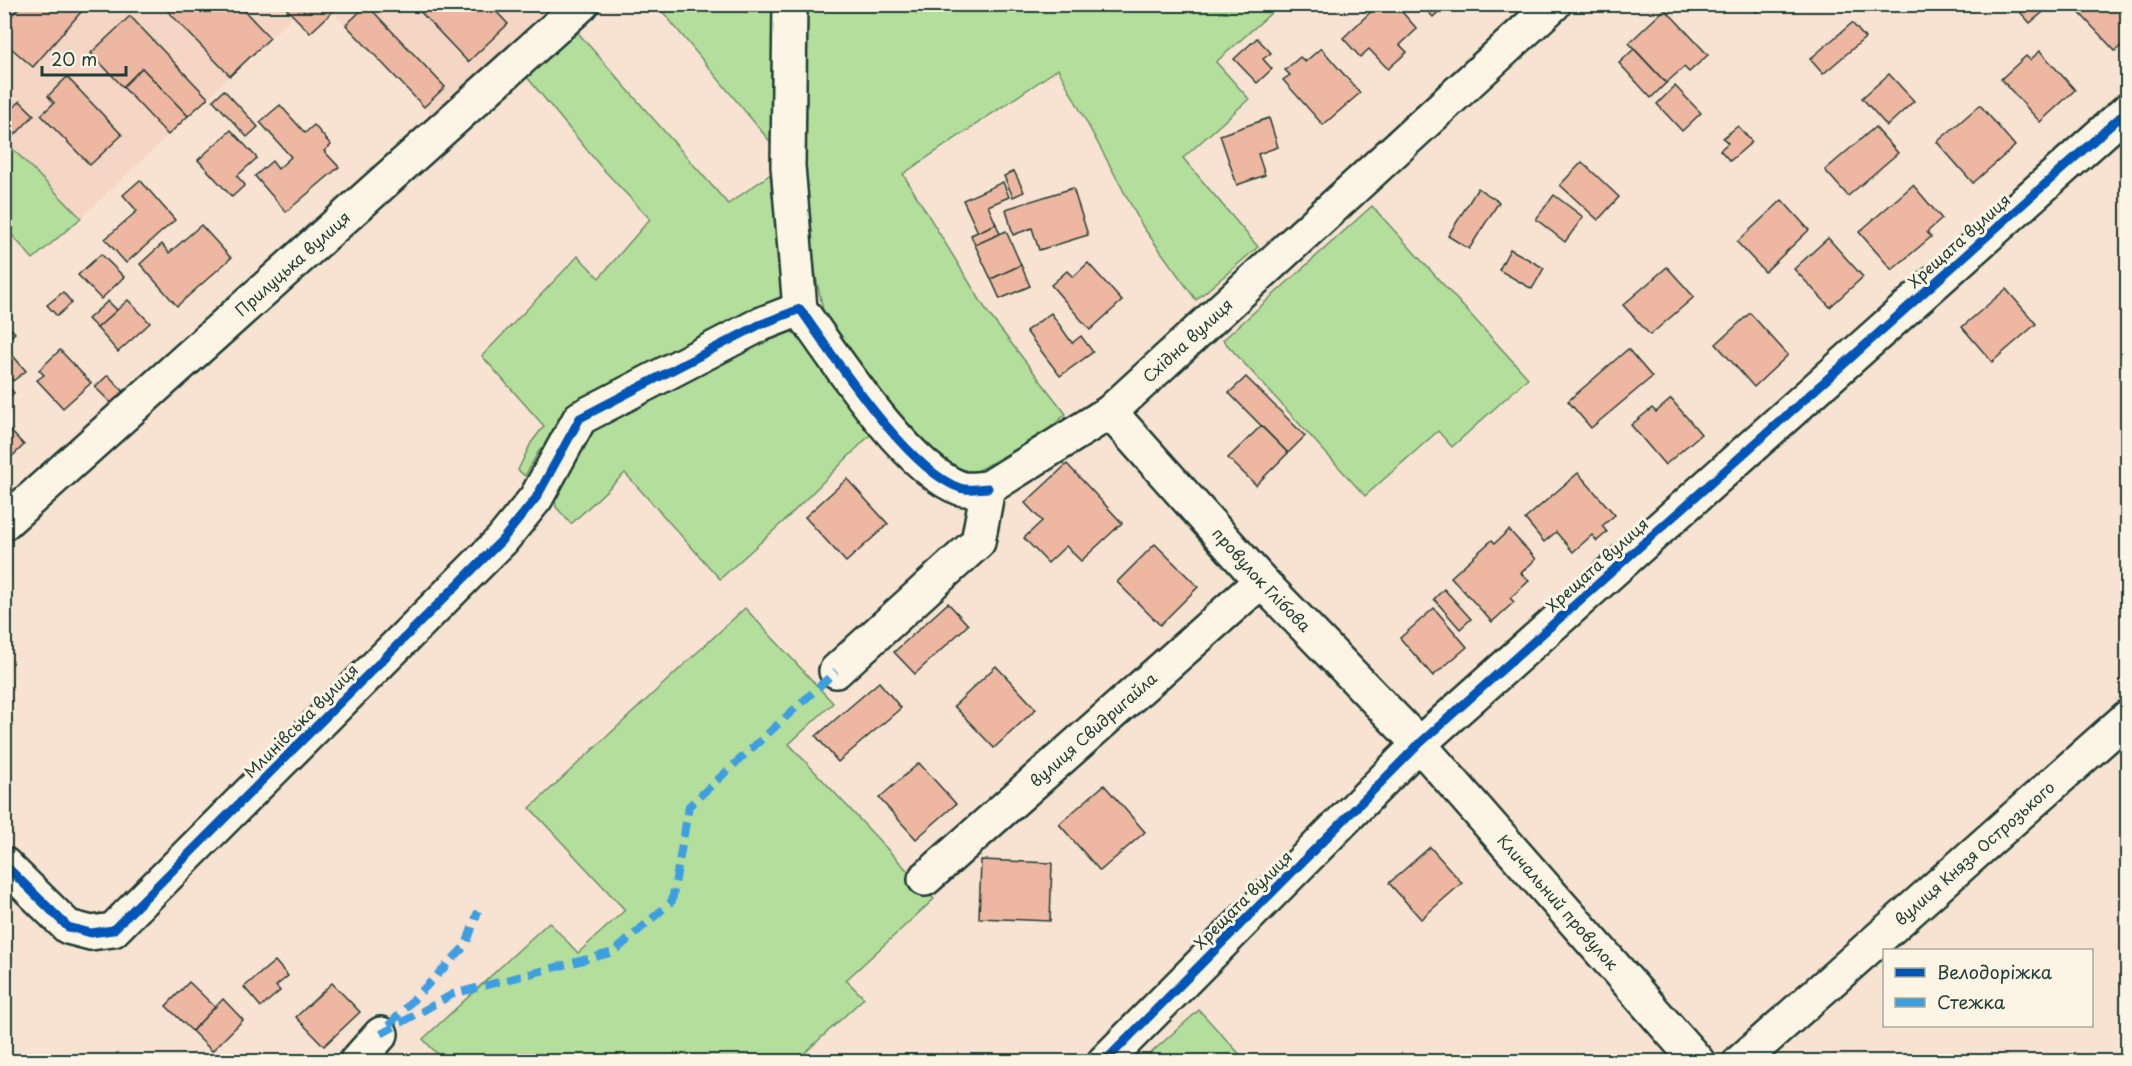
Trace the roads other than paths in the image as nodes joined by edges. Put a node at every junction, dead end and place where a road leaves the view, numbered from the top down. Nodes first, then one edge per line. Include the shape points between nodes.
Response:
1 (582, 4) edge
2 (790, 4) edge
3 (1554, 4) edge
4 (2127, 110) edge
5 (800, 309) junction
6 (1110, 412) junction
7 (988, 488) junction
8 (4, 523) edge
9 (1261, 581) junction
10 (836, 671) dead end
11 (2127, 717) edge
12 (1419, 744) junction
13 (4, 864) edge
14 (925, 879) dead end
15 (381, 1034) dead end
16 (356, 1062) edge
17 (1104, 1062) edge
18 (1698, 1062) edge
19 (1740, 1062) edge

1 - 8 street, Прилуцька вулиця
2 - 5 street via 788,165
3 - 6 street, Східна вулиця
4 - 12 street, Хрещата вулиця
5 - 7 street via 857,389 920,463 961,489
5 - 13 street, Млинівська вулиця via 759,325 580,418 536,498 502,540 113,930 91,933 69,927
6 - 7 street, Східна вулиця
6 - 9 street, провулок Глібова
7 - 10 street via 978,542
9 - 12 street, провулок Глібова
9 - 14 street, вулиця Свидригайла
11 - 19 street, вулиця Князя Острозького
12 - 17 street, Хрещата вулиця
12 - 18 street, Кличальний провулок
15 - 16 street

